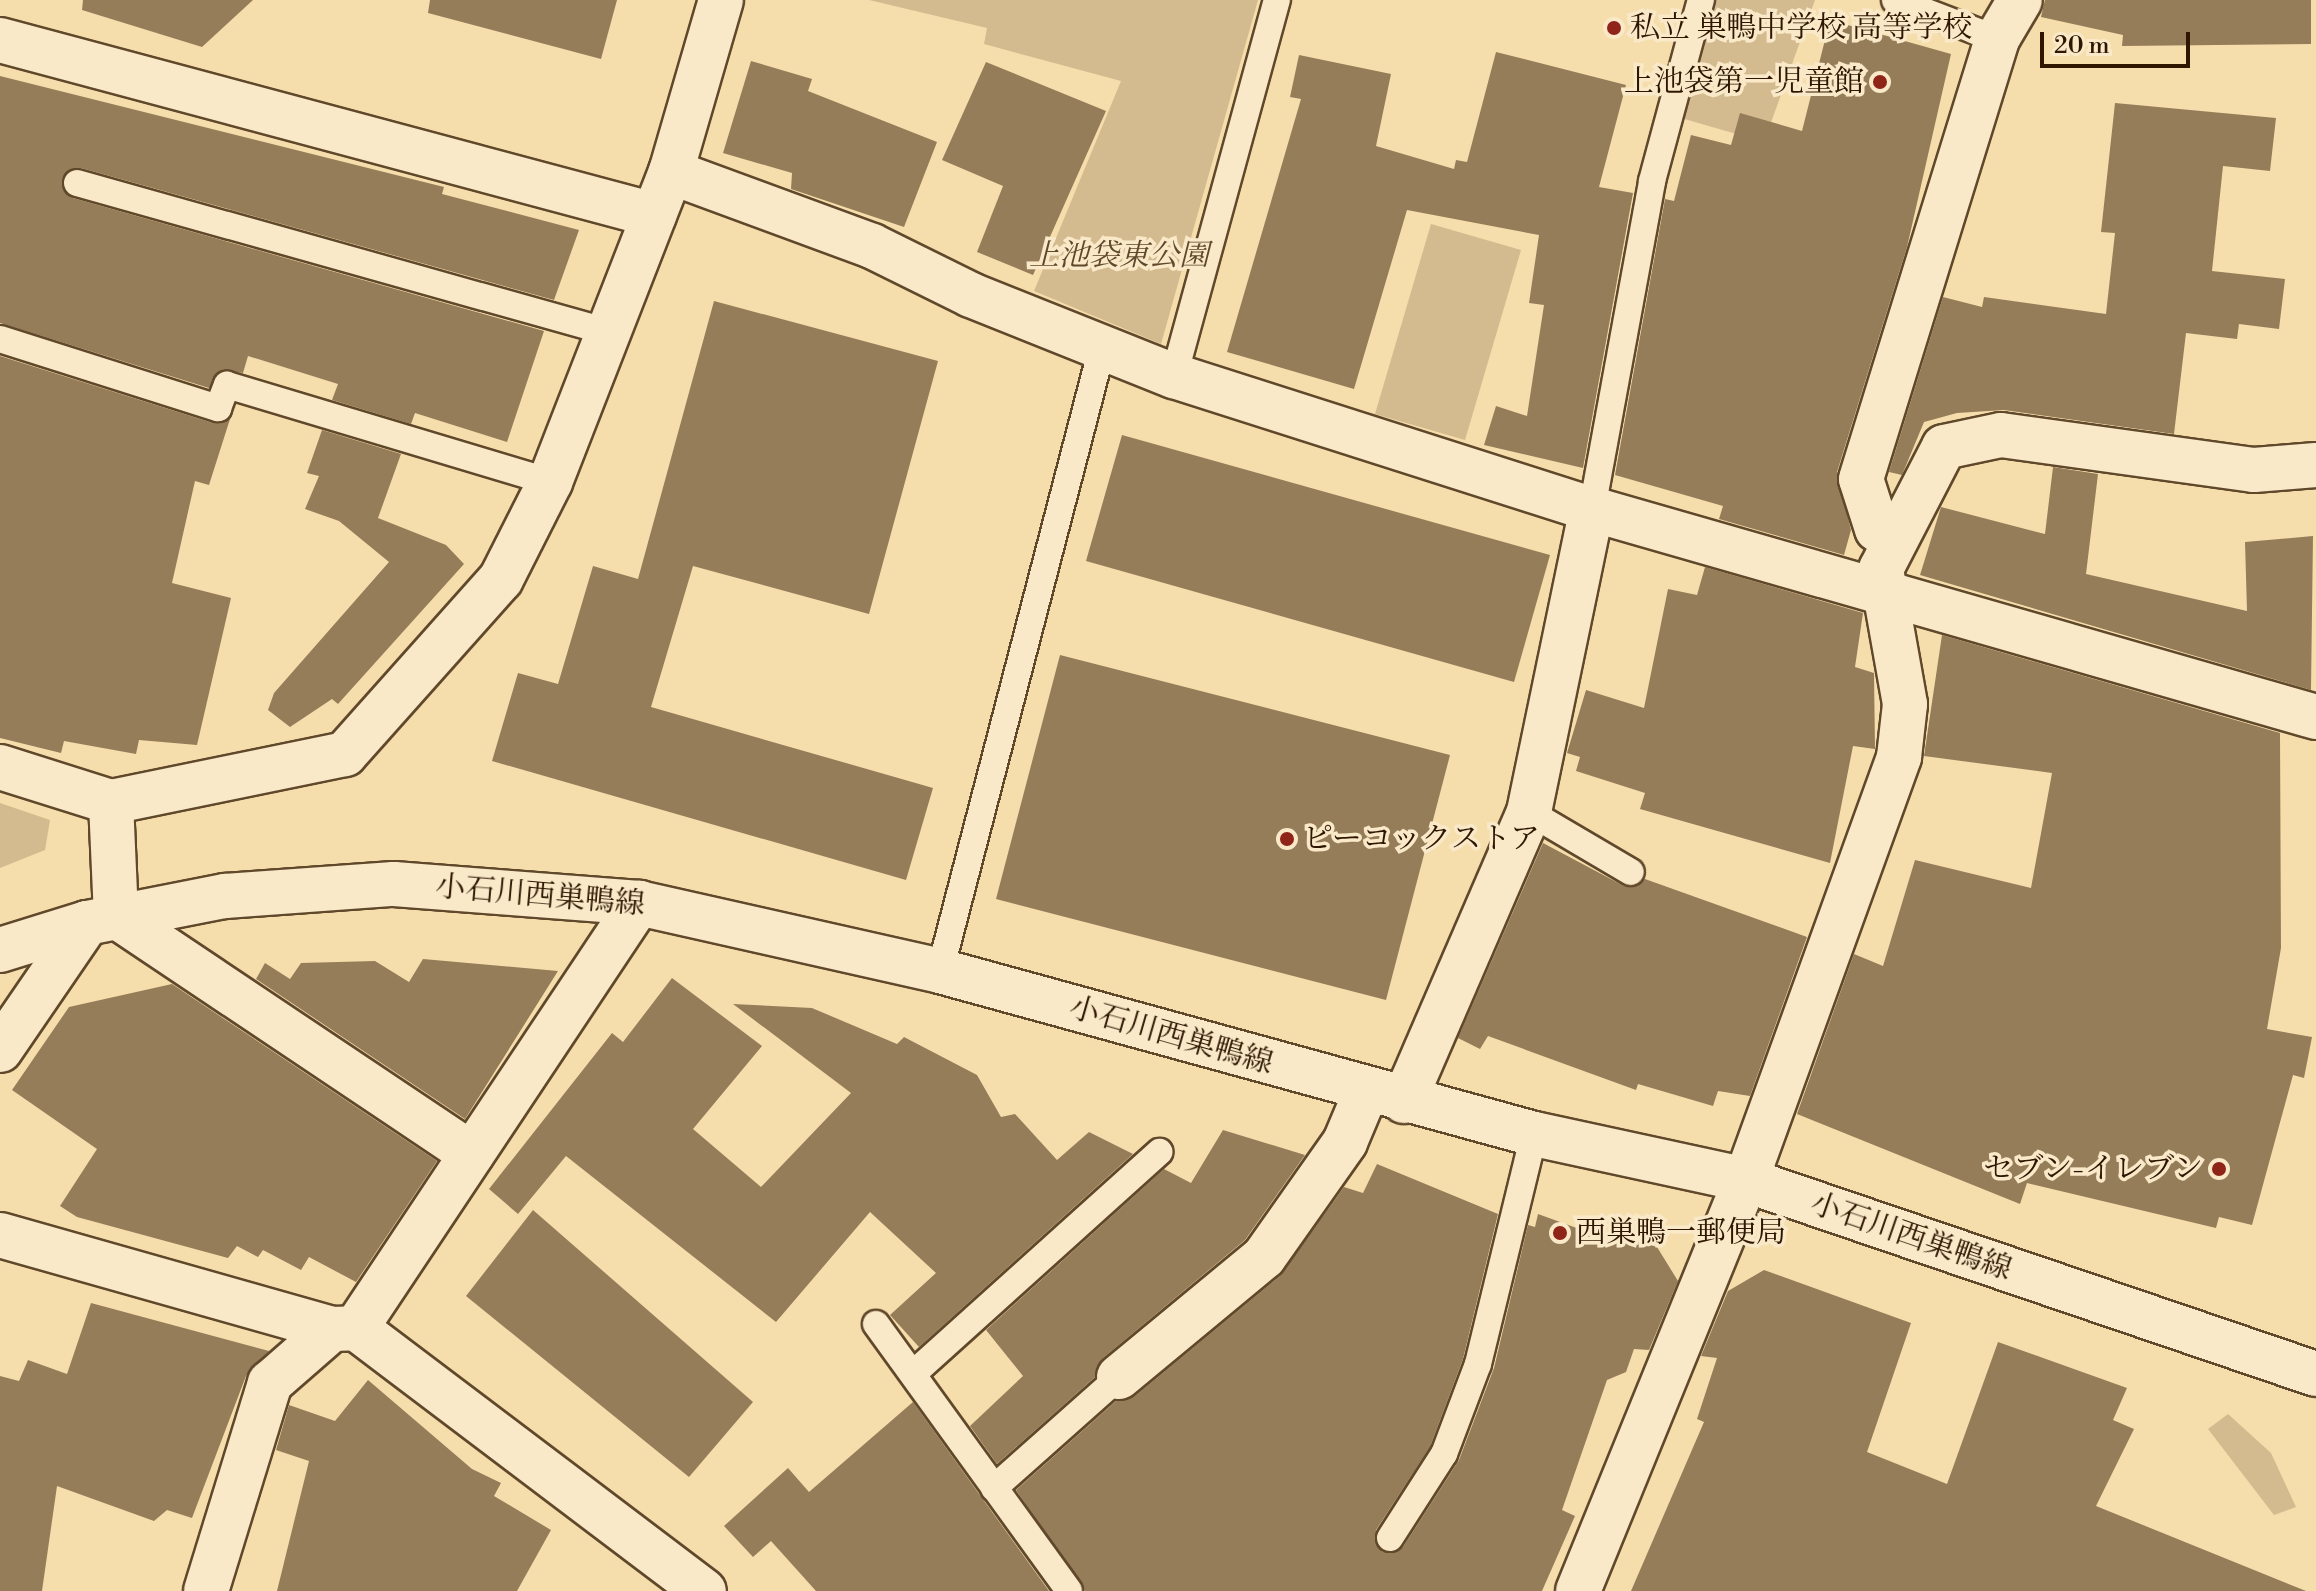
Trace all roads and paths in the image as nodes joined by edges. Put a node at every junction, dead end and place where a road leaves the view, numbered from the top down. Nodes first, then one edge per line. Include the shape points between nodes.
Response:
1 (721, 0) edge
2 (1277, 0) edge
3 (1701, 0) edge
4 (1895, 0) edge
5 (2020, 0) edge
6 (1997, 39) junction
7 (0, 40) edge
8 (671, 172) junction
9 (77, 183) dead end
10 (654, 215) junction
11 (608, 332) junction
12 (0, 339) edge
13 (1102, 348) junction
14 (1174, 376) junction
15 (2316, 465) edge
16 (550, 482) junction
17 (1592, 509) junction
18 (1894, 536) junction
19 (1886, 592) junction
20 (2316, 717) edge
21 (0, 767) edge
22 (111, 802) junction
23 (1529, 812) junction
24 (1631, 872) dead end
25 (639, 903) junction
26 (102, 919) junction
27 (0, 950) edge
28 (940, 971) junction
29 (0, 1050) edge
30 (1385, 1096) junction
31 (1534, 1134) junction
32 (1159, 1152) dead end
33 (472, 1154) junction
34 (1746, 1180) junction
35 (0, 1235) edge
36 (876, 1324) dead end
37 (344, 1329) junction
38 (915, 1372) junction
39 (2316, 1374) edge
40 (1119, 1377) joint
41 (994, 1488) junction
42 (1390, 1538) dead end
43 (206, 1591) edge
44 (704, 1591) edge
45 (1069, 1591) edge
46 (1578, 1591) edge

1 - 8 street
2 - 14 lane
3 - 17 lane via 1652,181
4 - 6 lane
5 - 6 street
6 - 18 street via 1861,479 1877,529
7 - 10 street
8 - 10 street
8 - 13 street via 872,246
9 - 11 lane
10 - 11 street
11 - 16 street
12 - 16 lane via 218,408 227,385
13 - 14 street
13 - 28 lane
14 - 17 street
15 - 18 street via 2254,470 2001,435 1944,447
16 - 22 street via 501,579 345,754
17 - 19 street
17 - 23 street
18 - 19 street via 1881,569
19 - 20 street
19 - 34 street via 1905,704 1899,757
21 - 22 street
22 - 26 street
23 - 24 lane
23 - 30 street
25 - 26 street, 小石川西巣鴨線 via 394,884 225,896
25 - 28 street, 小石川西巣鴨線
25 - 33 street
26 - 27 street, 小石川西巣鴨線
26 - 29 street
26 - 33 street
28 - 30 street, 小石川西巣鴨線
30 - 31 street, 小石川西巣鴨線
30 - 40 street via 1345,1142 1264,1257
31 - 34 street, 小石川西巣鴨線
31 - 42 lane via 1478,1364 1444,1454
32 - 38 lane
33 - 37 street
34 - 39 street, 小石川西巣鴨線
34 - 46 street
35 - 37 street
36 - 38 lane
37 - 43 street via 270,1383
37 - 44 street
38 - 41 lane
40 - 41 lane
41 - 45 lane

